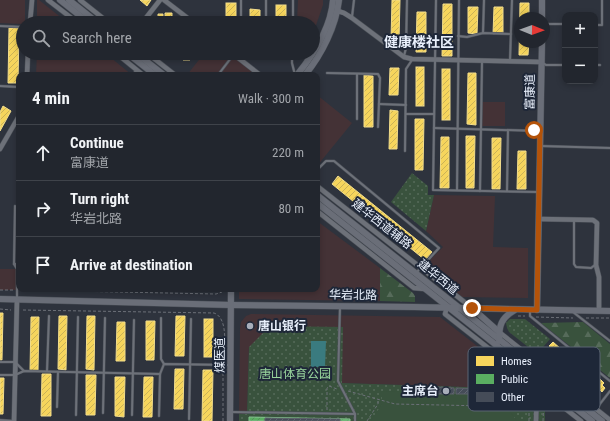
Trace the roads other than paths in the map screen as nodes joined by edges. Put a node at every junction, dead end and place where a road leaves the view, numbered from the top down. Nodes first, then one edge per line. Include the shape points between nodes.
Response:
1 (31, 0) edge
2 (48, 0) edge
3 (60, 0) edge
4 (69, 0) edge
5 (80, 0) edge
6 (160, 0) edge
7 (164, 0) edge
8 (241, 0) edge
9 (266, 0) edge
10 (293, 0) edge
11 (333, 0) edge
12 (339, 0) edge
13 (354, 0) edge
14 (407, 0) edge
15 (436, 0) edge
16 (459, 0) edge
17 (484, 0) edge
18 (512, 0) edge
19 (542, 0) edge
20 (602, 0) edge
21 (338, 11) junction
22 (542, 12) edge
23 (30, 16) edge
24 (69, 16) edge
25 (80, 16) edge
26 (89, 16) edge
27 (100, 16) edge
28 (147, 16) edge
29 (185, 16) edge
30 (240, 16) edge
31 (266, 16) edge
32 (293, 16) edge
33 (352, 18) junction
34 (550, 24) edge
35 (562, 24) edge
36 (598, 25) edge
37 (0, 27) edge
38 (16, 27) edge
39 (483, 34) junction
40 (511, 34) junction
41 (458, 36) junction
42 (320, 41) edge
43 (542, 48) edge
44 (320, 52) edge
45 (404, 57) junction
46 (412, 59) junction
47 (28, 60) edge
48 (125, 60) edge
49 (136, 60) edge
50 (145, 60) edge
51 (156, 60) edge
52 (229, 60) edge
53 (241, 60) edge
54 (292, 60) edge
55 (309, 60) edge
56 (315, 60) edge
57 (435, 60) junction
58 (458, 60) junction
59 (482, 61) junction
60 (510, 61) junction
61 (541, 62) junction
62 (562, 65) edge
63 (137, 70) joint
64 (28, 72) edge
65 (140, 72) edge
66 (151, 72) edge
67 (160, 72) edge
68 (171, 72) edge
69 (220, 72) edge
70 (256, 72) edge
71 (295, 72) edge
72 (299, 72) edge
73 (307, 72) edge
74 (327, 73) dead end
75 (357, 74) junction
76 (0, 86) edge
77 (16, 87) edge
78 (379, 104) junction
79 (406, 105) junction
80 (406, 114) junction
81 (434, 114) junction
82 (357, 119) dead end
83 (16, 121) edge
84 (16, 125) edge
85 (378, 127) dead end
86 (434, 128) junction
87 (457, 129) junction
88 (481, 129) junction
89 (508, 130) junction
90 (540, 131) junction
91 (540, 146) junction
92 (610, 148) edge
93 (0, 149) edge
94 (405, 151) dead end
95 (0, 153) edge
96 (320, 167) edge
97 (320, 188) edge
98 (457, 190) junction
99 (480, 191) junction
100 (507, 191) junction
101 (539, 192) junction
102 (320, 197) edge
103 (320, 205) edge
104 (15, 206) dead end
105 (320, 213) edge
106 (539, 219) junction
107 (574, 220) junction
108 (14, 264) joint
109 (596, 265) junction
110 (16, 267) edge
111 (419, 271) junction
112 (425, 289) junction
113 (17, 292) edge
114 (231, 292) edge
115 (0, 299) edge
116 (16, 300) junction
117 (231, 305) junction
118 (340, 305) junction
119 (447, 307) junction
120 (458, 307) junction
121 (472, 308) junction
122 (517, 310) junction
123 (572, 311) junction
124 (599, 311) junction
125 (610, 311) edge
126 (532, 312) junction
127 (49, 316) dead end
128 (78, 317) dead end
129 (105, 318) dead end
130 (161, 318) dead end
131 (190, 319) dead end
132 (134, 320) dead end
133 (499, 332) junction
134 (499, 341) junction
135 (610, 341) edge
136 (487, 347) edge
137 (498, 347) edge
138 (507, 347) edge
139 (518, 347) edge
140 (568, 347) edge
141 (0, 362) edge
142 (15, 362) junction
143 (164, 364) junction
144 (190, 364) junction
145 (231, 365) junction
146 (24, 371) junction
147 (47, 372) junction
148 (58, 372) junction
149 (77, 372) junction
150 (104, 373) junction
151 (133, 373) junction
152 (600, 373) edge
153 (160, 374) junction
154 (0, 375) edge
155 (15, 375) junction
156 (610, 381) edge
157 (610, 391) edge
158 (600, 404) edge
159 (57, 408) dead end
160 (568, 411) edge
161 (579, 411) edge
162 (589, 411) edge
163 (599, 411) edge
164 (230, 412) junction
165 (103, 413) dead end
166 (76, 414) dead end
167 (355, 414) junction
168 (132, 415) dead end
169 (159, 416) dead end
170 (189, 419) dead end
171 (0, 420) edge
172 (610, 420) edge
173 (14, 421) edge
174 (230, 421) edge
175 (355, 421) edge
176 (581, 421) edge
177 (592, 421) edge
178 (602, 421) edge

1 - 23 street
2 - 24 street
3 - 25 street
4 - 26 street
5 - 27 street
6 - 28 street
7 - 29 street
8 - 30 lane
9 - 31 lane
10 - 32 lane
11 - 42 street via 330,18
12 - 21 street
13 - 33 lane
14 - 45 lane
15 - 57 lane
16 - 41 lane
17 - 39 lane
18 - 40 lane
19 - 22 street
20 - 36 lane via 602,25
21 - 33 street
21 - 44 street
33 - 45 street
34 - 35 lane
37 - 38 lane
39 - 40 lane
39 - 41 lane
40 - 60 lane
41 - 58 lane
43 - 61 street, 富康道
45 - 46 street
46 - 57 street
46 - 79 lane via 406,69
47 - 64 street
48 - 63 street
49 - 66 street
50 - 67 street
51 - 68 street
52 - 69 lane
53 - 70 street
54 - 71 lane
55 - 72 street
56 - 73 street
57 - 58 street
57 - 81 lane
58 - 59 street
58 - 87 lane
59 - 60 street
59 - 88 lane
60 - 61 street
61 - 62 lane via 546,65
61 - 90 street, 富康道
63 - 65 street
74 - 75 lane
75 - 78 lane via 378,74
75 - 82 lane
76 - 77 lane
78 - 79 lane
78 - 85 lane
79 - 80 lane
80 - 81 lane
80 - 94 lane
81 - 86 lane
83 - 93 street
84 - 95 street
86 - 87 lane
86 - 98 lane via 433,190
87 - 88 lane
87 - 98 lane
88 - 89 lane
88 - 99 lane
89 - 90 lane
89 - 100 lane
90 - 91 street, 富康道
91 - 92 lane
91 - 101 street, 富康道
96 - 111 lane via 326,161 334,161 439,248
97 - 111 street, 建华西道辅路
98 - 99 lane
99 - 100 lane
100 - 101 lane
101 - 106 street, 富康道
102 - 111 street, 建华西道
103 - 112 street, 建华西道
104 - 108 lane
105 - 112 street via 414,288
106 - 107 street
106 - 126 street, 富康道
107 - 109 street via 597,222
107 - 109 lane via 574,264 576,267 591,268
108 - 110 lane
109 - 124 street via 599,277
111 - 120 street, 建华西道
111 - 121 street, 建华西道辅路
112 - 119 street, 建华西道
113 - 116 lane
114 - 117 street, 煤医道
115 - 116 street, 华岩北路
116 - 117 street, 华岩北路
116 - 142 street
117 - 118 street, 华岩北路
117 - 145 street, 煤医道
118 - 119 street, 华岩北路
118 - 167 lane via 338,381
119 - 120 street, 华岩北路
119 - 136 street via 445,314
119 - 137 street, 建华西道
120 - 121 street, 华岩北路
120 - 134 street, 建华西道
121 - 122 street, 华岩北路
121 - 133 street
122 - 126 street, 华岩北路
122 - 133 street via 507,315
123 - 124 street, 华岩北路
123 - 126 street, 华岩北路
123 - 135 lane
124 - 125 street, 华岩北路
126 - 140 lane
127 - 147 lane
128 - 149 lane
129 - 150 lane
130 - 143 lane via 161,359
131 - 144 lane
132 - 151 lane
133 - 134 street
133 - 139 street
134 - 138 street, 建华西道
141 - 142 lane
142 - 146 lane
142 - 155 street
143 - 144 lane
143 - 153 lane
144 - 145 lane
144 - 170 lane
145 - 164 street, 煤医道
146 - 147 lane
146 - 155 lane
147 - 148 lane
148 - 149 lane
148 - 159 lane
149 - 150 lane
149 - 166 lane
150 - 151 lane
150 - 165 lane
151 - 153 lane
151 - 168 lane
152 - 156 lane
153 - 169 lane
154 - 155 lane
155 - 173 street
157 - 158 lane
160 - 176 street
161 - 177 street, 建华西道
162 - 178 street, 建华西道
163 - 172 street
164 - 167 lane
164 - 174 street, 煤医道
167 - 175 lane
171 - 173 lane

